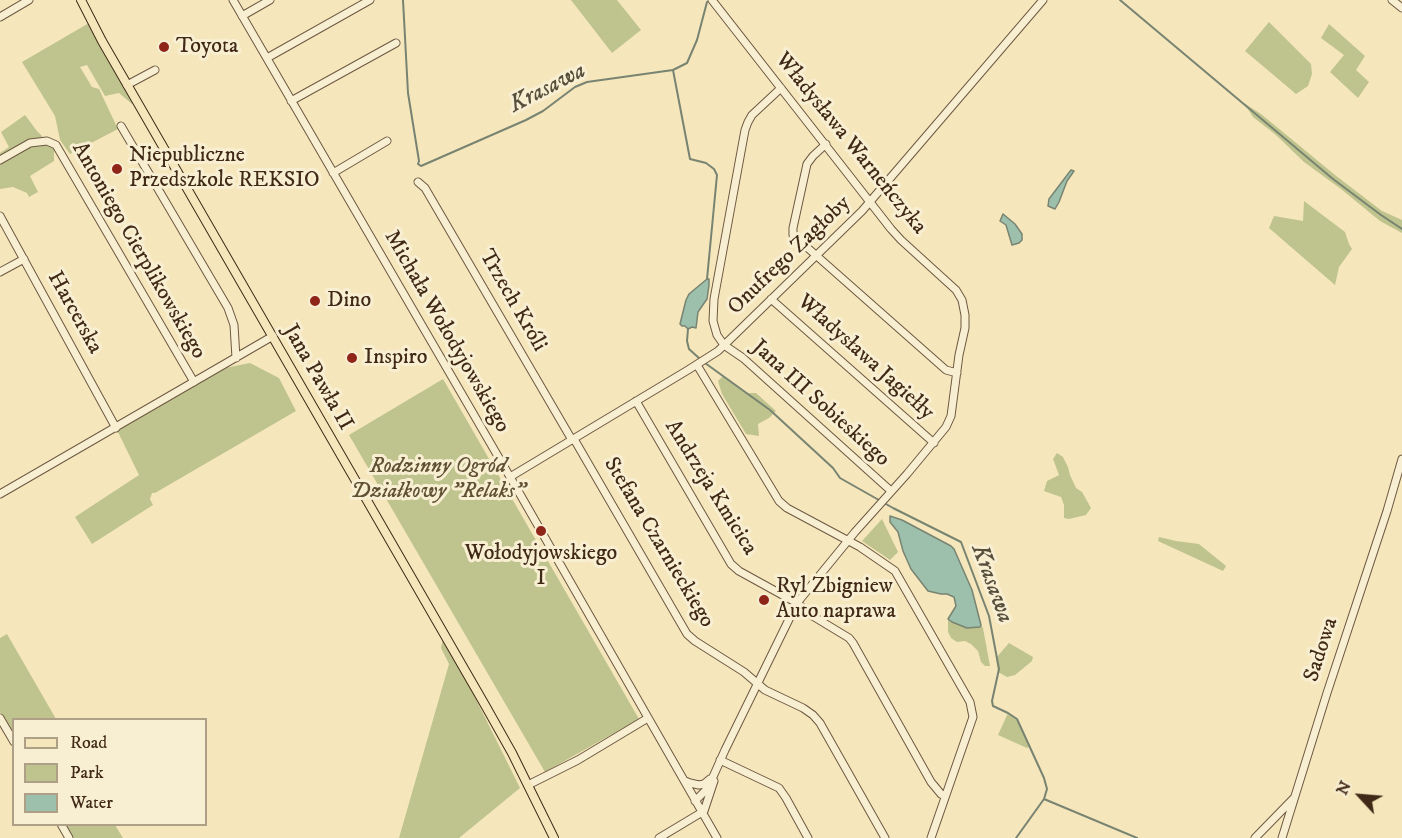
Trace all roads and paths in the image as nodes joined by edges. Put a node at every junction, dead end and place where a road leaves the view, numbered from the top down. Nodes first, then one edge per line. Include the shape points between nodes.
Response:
1 (29, 0) edge
2 (81, 0) edge
3 (233, 0) edge
4 (270, 0) edge
5 (370, 0) edge
6 (712, 0) edge
7 (1043, 0) edge
8 (1392, 0) edge
9 (1402, 8) edge
10 (242, 16) junction
11 (0, 17) edge
12 (396, 43) dead end
13 (267, 58) junction
14 (155, 70) dead end
15 (127, 85) junction
16 (782, 88) junction
17 (291, 101) junction
18 (121, 126) dead end
19 (387, 141) dead end
20 (825, 144) junction
21 (0, 160) edge
22 (333, 173) junction
23 (418, 182) dead end
24 (870, 202) junction
25 (0, 216) edge
26 (816, 255) junction
27 (24, 259) junction
28 (0, 272) edge
29 (771, 300) junction
30 (273, 336) junction
31 (724, 345) junction
32 (236, 358) junction
33 (701, 362) junction
34 (957, 373) junction
35 (194, 382) junction
36 (636, 401) junction
37 (116, 428) junction
38 (573, 439) junction
39 (934, 443) junction
40 (1402, 459) edge
41 (510, 477) junction
42 (891, 491) junction
43 (0, 494) edge
44 (848, 540) junction
45 (797, 603) junction
46 (757, 684) junction
47 (0, 718) edge
48 (648, 718) junction
49 (12, 739) edge
50 (720, 760) junction
51 (715, 772) junction
52 (684, 780) junction
53 (528, 785) junction
54 (945, 796) junction
55 (1296, 796) junction
56 (695, 801) junction
57 (702, 813) junction
58 (554, 838) edge
59 (659, 838) edge
60 (717, 838) edge
61 (808, 838) edge
62 (885, 838) edge
63 (931, 838) edge
64 (1255, 838) edge
65 (1282, 838) edge

1 - 11 street
2 - 15 main road, Jana Pawła II
3 - 10 street, Michała Wołodyjowskiego
4 - 10 street
5 - 13 street
6 - 16 street, Władysława Warneńczyka
7 - 24 street, Onufrego Zagłoby
8 - 9 street
10 - 13 street, Michała Wołodyjowskiego
12 - 17 street
13 - 17 street, Michała Wołodyjowskiego
14 - 15 street
15 - 30 main road, Jana Pawła II
16 - 20 street, Władysława Warneńczyka
16 - 31 street via 752,115 744,130 713,306 713,321
17 - 22 street, Michała Wołodyjowskiego
18 - 32 street via 228,308 234,325
19 - 22 street
20 - 24 street, Władysława Warneńczyka
20 - 26 street via 807,164 792,232
21 - 35 street, Antoniego Cierplikowskiego via 30,143 47,141 56,145
22 - 41 street, Michała Wołodyjowskiego
23 - 38 street, Trzech Króli
24 - 26 street, Onufrego Zagłoby
24 - 34 street, Władysława Warneńczyka via 901,240 959,294 965,328
25 - 27 street, Harcerska
26 - 29 street, Onufrego Zagłoby
26 - 34 street via 946,370
27 - 28 street
27 - 37 street, Harcerska
29 - 31 street, Onufrego Zagłoby
29 - 39 street, Władysława Jagiełły
30 - 32 street
30 - 53 main road, Jana Pawła II
31 - 33 street, Onufrego Zagłoby
31 - 42 street, Jana III Sobieskiego
32 - 35 street
33 - 36 street, Onufrego Zagłoby
33 - 44 street via 779,501
34 - 39 street, Władysława Warneńczyka via 949,422
35 - 37 street
36 - 38 street, Onufrego Zagłoby
36 - 45 street, Andrzeja Kmicica via 731,564
37 - 43 street
38 - 41 street, Onufrego Zagłoby
38 - 46 street, Stefana Czarnieckiego via 687,634
39 - 42 street, Władysława Warneńczyka
40 - 55 street, Sadowa
41 - 48 street, Michała Wołodyjowskiego
42 - 44 street, Władysława Warneńczyka
44 - 45 street, Władysława Warneńczyka
44 - 54 street via 895,572 970,702 973,717
45 - 46 street, Władysława Warneńczyka
45 - 54 street, Andrzeja Kmicica via 853,643 932,782
46 - 50 street, Władysława Warneńczyka
46 - 62 street, Stefana Czarnieckiego via 803,708 820,723
47 - 49 street
48 - 52 street, Michała Wołodyjowskiego
48 - 53 street
50 - 51 street, Władysława Warneńczyka
50 - 61 street via 779,788
51 - 52 street via 699,785
51 - 56 street
51 - 57 street
52 - 56 street, Michała Wołodyjowskiego
53 - 58 main road, Jana Pawła II
54 - 63 street
55 - 64 street, Sadowa
55 - 65 street
56 - 57 street, Michała Wołodyjowskiego
57 - 59 street
57 - 60 street, Michała Wołodyjowskiego

